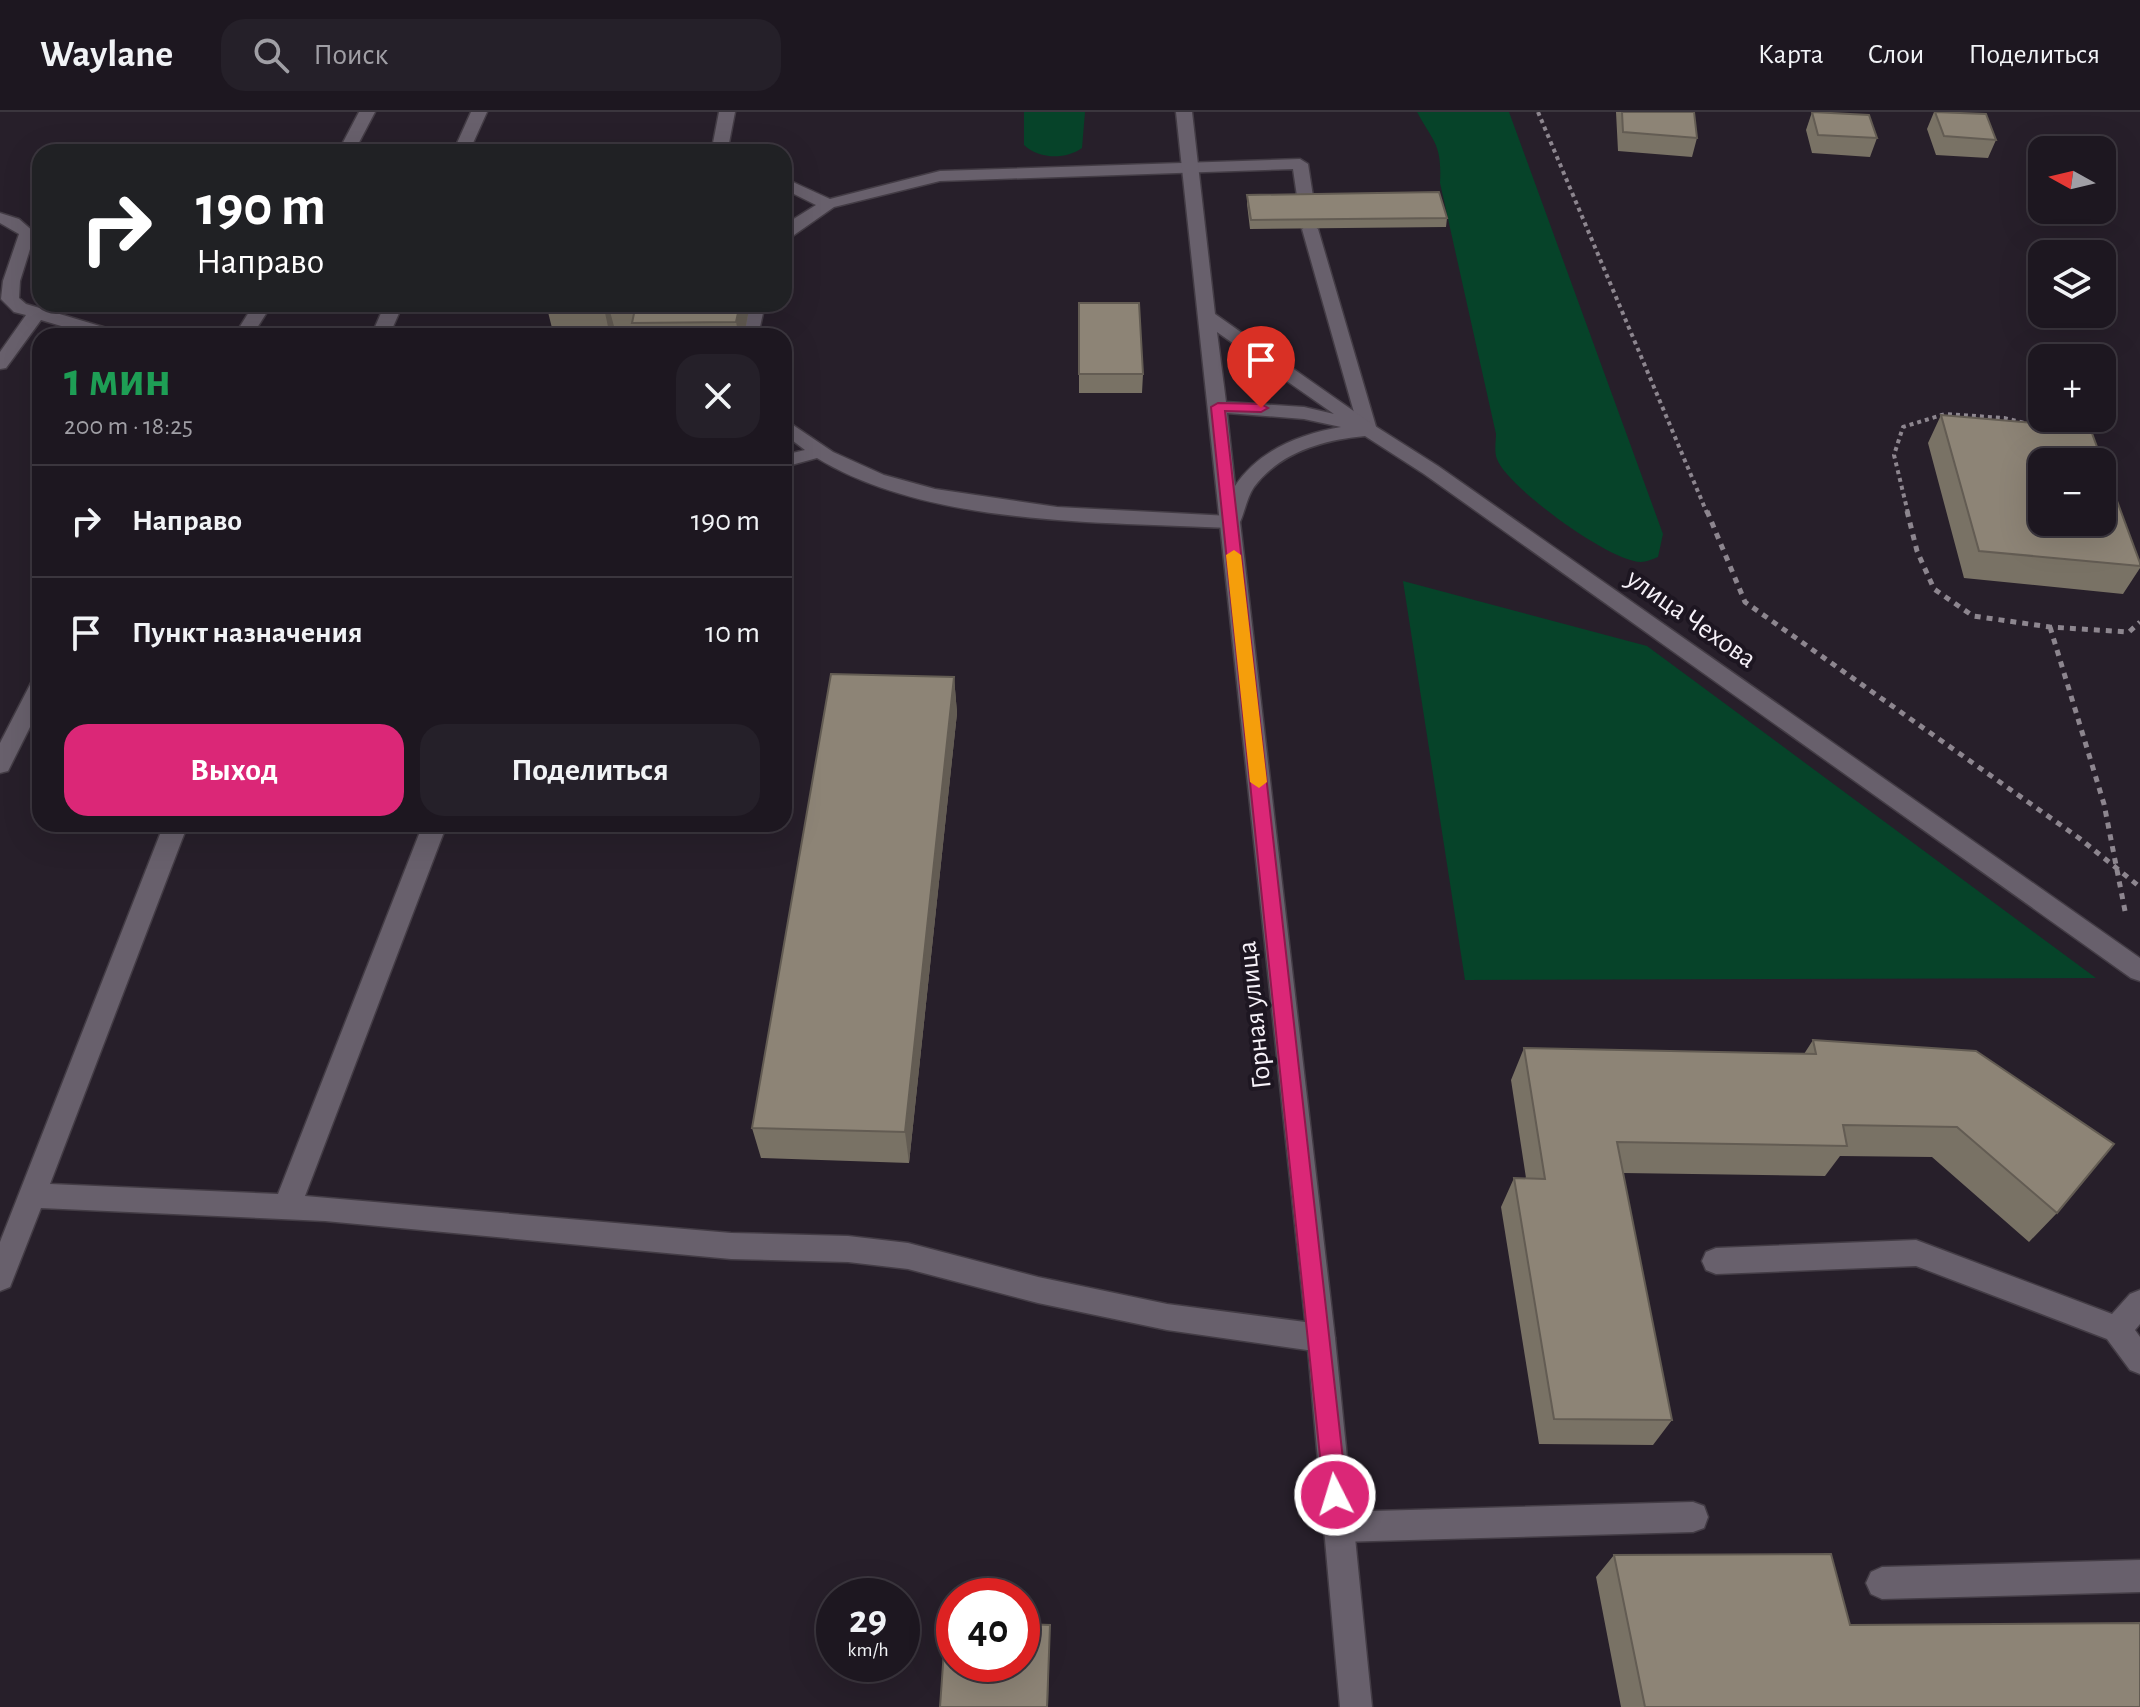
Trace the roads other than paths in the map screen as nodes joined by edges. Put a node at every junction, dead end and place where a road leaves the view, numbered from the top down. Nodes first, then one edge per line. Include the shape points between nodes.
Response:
1 (367, 112) edge
2 (479, 112) edge
3 (727, 112) edge
4 (1184, 112) edge
5 (350, 144) edge
6 (465, 144) edge
7 (722, 144) edge
8 (1192, 168) junction
9 (792, 187) edge
10 (1306, 203) edge
11 (828, 204) junction
12 (0, 218) edge
13 (792, 227) edge
14 (1310, 229) edge
15 (32, 312) edge
16 (34, 312) edge
17 (37, 313) junction
18 (1208, 317) junction
19 (87, 328) edge
20 (0, 364) edge
21 (1218, 407) junction
22 (1368, 430) junction
23 (792, 431) edge
24 (818, 452) junction
25 (792, 459) edge
26 (1230, 522) junction
27 (32, 702) edge
28 (0, 765) edge
29 (173, 832) edge
30 (432, 832) edge
31 (2138, 969) edge
32 (33, 1195) junction
33 (287, 1207) junction
34 (1716, 1261) dead end
35 (0, 1278) edge
36 (2140, 1303) edge
37 (2117, 1329) junction
38 (1321, 1338) junction
39 (2140, 1360) edge
40 (1693, 1517) dead end
41 (1338, 1527) junction
42 (2140, 1576) edge
43 (1882, 1583) dead end
44 (1356, 1707) edge

1 - 5 street
2 - 6 street
3 - 7 street
4 - 8 street, Горная улица
8 - 10 street via 1300,164
8 - 11 street via 940,176
8 - 18 street, Горная улица
9 - 11 street
11 - 13 street
12 - 15 street via 27,233 9,280 10,299
14 - 22 street
16 - 17 street
17 - 19 street
17 - 20 street
18 - 21 street, Горная улица
18 - 22 street, улица Чехова
21 - 22 street via 1304,413
21 - 26 street, Горная улица
22 - 26 street via 1305,440 1274,458 1245,486
22 - 31 street, улица Чехова
23 - 24 street
24 - 25 street
24 - 26 street via 890,482 989,505
26 - 38 street, Горная улица
27 - 28 street
29 - 32 street
30 - 33 street
32 - 33 street
32 - 35 street
33 - 38 street via 908,1256 1167,1317
34 - 37 street via 1916,1253
36 - 37 street
37 - 39 street
38 - 41 street, Горная улица
40 - 41 street
41 - 44 street, Горная улица
42 - 43 street

